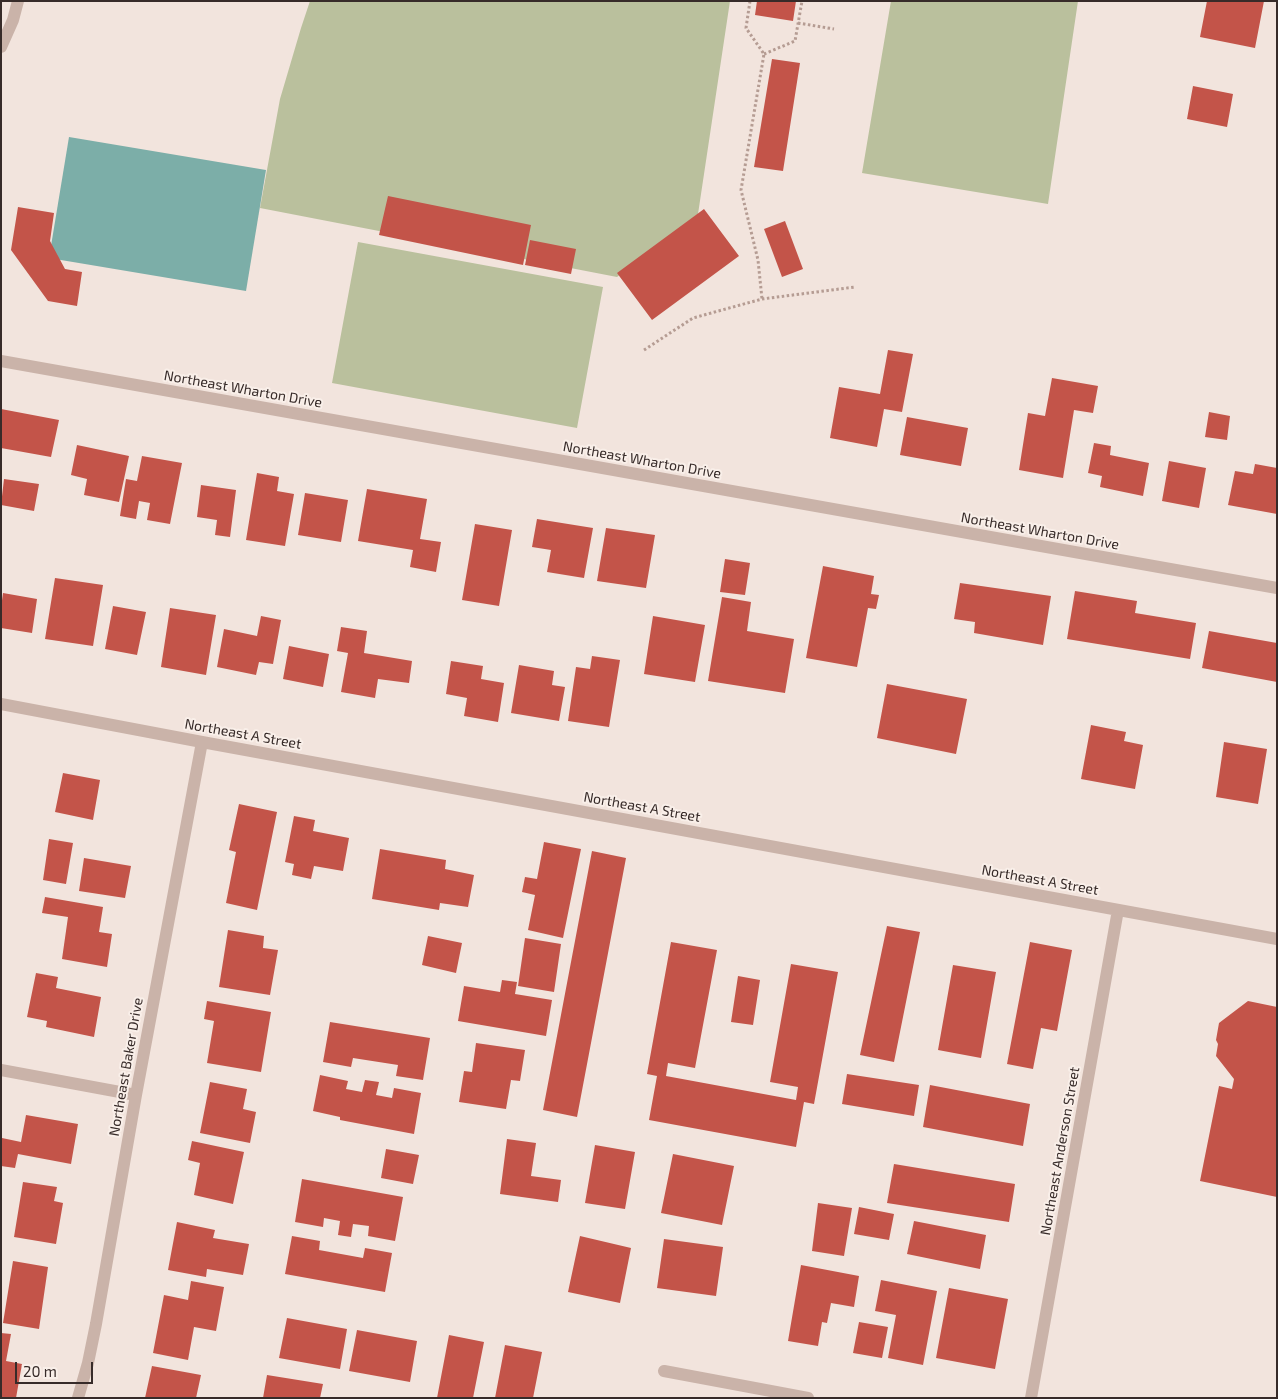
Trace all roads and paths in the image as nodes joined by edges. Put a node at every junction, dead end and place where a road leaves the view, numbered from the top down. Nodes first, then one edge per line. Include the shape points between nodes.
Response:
1 (18, 1) edge
2 (750, 1) edge
3 (802, 1) edge
4 (798, 23) junction
5 (834, 29) dead end
6 (1, 47) edge
7 (764, 54) junction
8 (854, 287) dead end
9 (762, 298) junction
10 (644, 350) dead end
11 (1, 361) edge
12 (1277, 588) edge
13 (1, 704) edge
14 (202, 742) junction
15 (1118, 910) junction
16 (1277, 939) edge
17 (1, 1070) edge
18 (136, 1094) junction
19 (664, 1371) dead end
20 (78, 1398) edge
21 (808, 1398) edge
22 (1030, 1398) edge

1 - 6 street
2 - 7 path via 746,28
3 - 4 path
4 - 5 path
4 - 7 path via 795,41
7 - 9 path via 741,190 758,260
8 - 9 path
9 - 10 path via 693,318
11 - 12 street, Northeast Wharton Drive
13 - 14 street, Northeast A Street
14 - 15 street, Northeast A Street
14 - 18 street, Northeast Baker Drive
15 - 16 street, Northeast A Street
15 - 22 street, Northeast Anderson Street
17 - 18 street
18 - 20 street, Northeast Baker Drive via 96,1324
19 - 21 street

